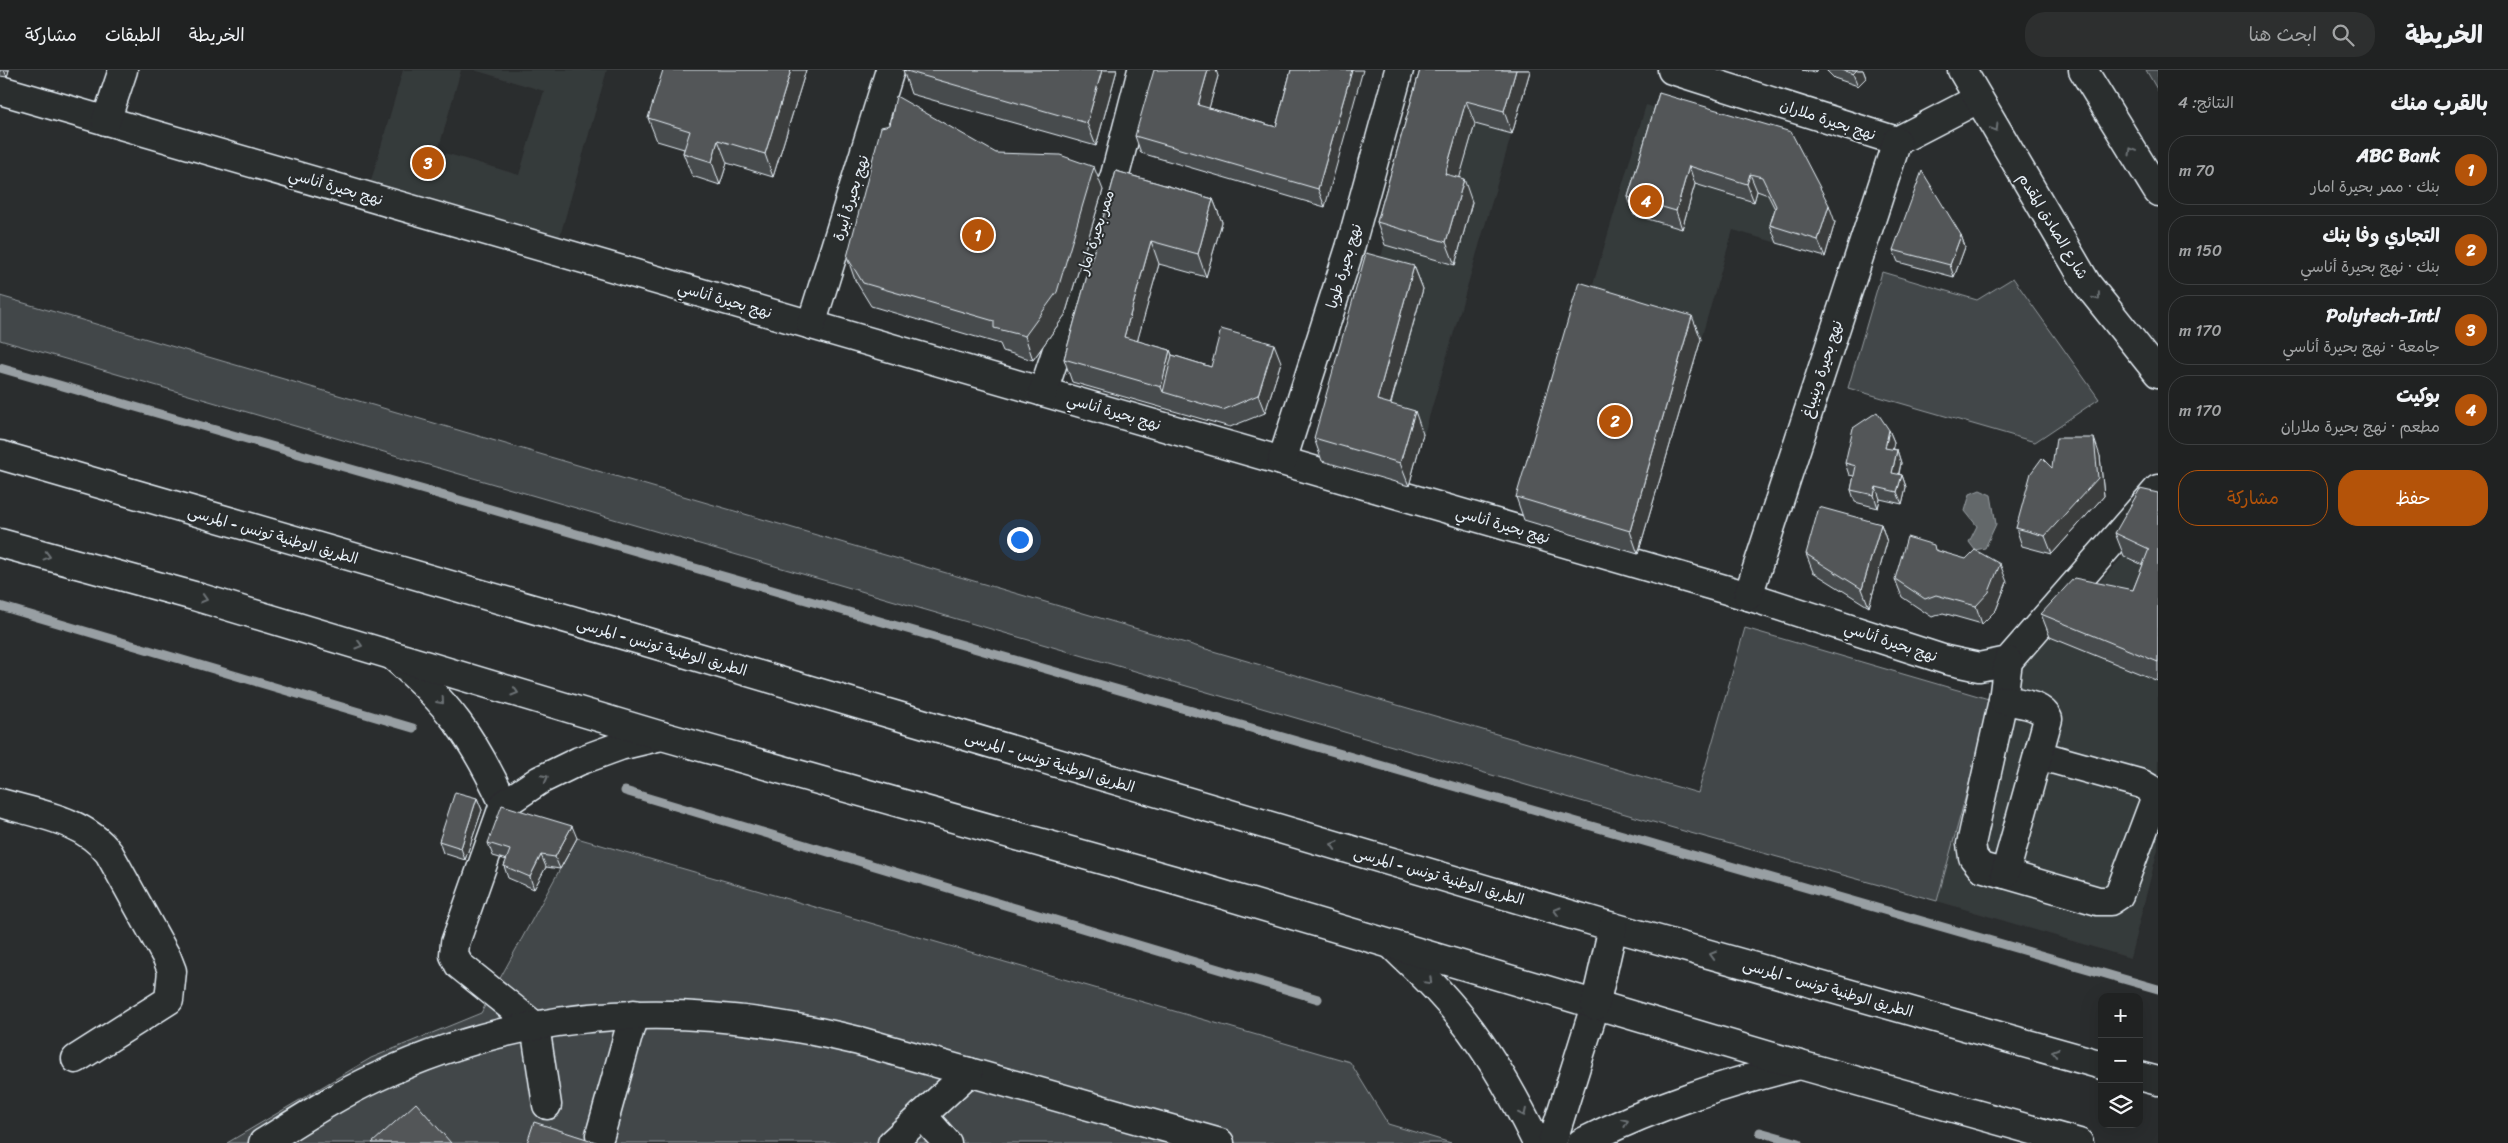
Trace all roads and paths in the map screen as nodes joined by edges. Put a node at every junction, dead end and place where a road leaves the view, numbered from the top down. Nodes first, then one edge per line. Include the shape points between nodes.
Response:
1 (123, 70) edge
2 (890, 70) edge
3 (1142, 70) edge
4 (1399, 70) edge
5 (1672, 70) edge
6 (1962, 70) edge
7 (2083, 70) edge
8 (0, 90) edge
9 (1978, 99) junction
10 (106, 121) junction
11 (1897, 142) junction
12 (2158, 192) edge
13 (811, 325) junction
14 (2158, 373) edge
15 (1043, 392) junction
16 (0, 455) edge
17 (1282, 461) junction
18 (2158, 489) edge
19 (0, 543) edge
20 (1748, 596) junction
21 (393, 656) junction
22 (2008, 661) junction
23 (2003, 700) junction
24 (662, 736) junction
25 (2038, 755) junction
26 (0, 803) edge
27 (504, 804) junction
28 (2005, 874) junction
29 (1613, 927) junction
30 (1394, 947) junction
31 (1595, 1006) junction
32 (634, 1014) junction
33 (535, 1026) junction
34 (76, 1059) dead end
35 (2098, 1064) edge
36 (1800, 1065) junction
37 (969, 1072) junction
38 (2143, 1077) edge
39 (2158, 1081) edge
40 (547, 1106) dead end
41 (922, 1115) junction
42 (600, 1135) dead end
43 (274, 1140) edge
44 (892, 1143) edge
45 (947, 1143) edge
46 (1220, 1143) edge
47 (1537, 1143) edge
48 (1552, 1143) edge
49 (1581, 1143) edge
50 (2079, 1143) edge

1 - 10 main road
2 - 13 main road, نهج بحيرة أبيرة
3 - 15 main road, ممر بحيرة امار via 1115,175
4 - 17 main road, نهج بحيرة طوبا via 1350,248
5 - 11 main road, نهج بحيرة ملاران
6 - 9 main road, شارع الصادق المقدم
12 -> 7 main road
8 - 10 main road, نهج بحيرة أناسي
9 - 11 main road, نهج بحيرة ملاران
9 -> 14 main road, شارع الصادق المقدم via 2087,284
10 - 13 main road, نهج بحيرة أناسي
11 - 20 main road, نهج بحيرة وينيباغ
13 - 15 main road, نهج بحيرة أناسي
15 - 17 main road, نهج بحيرة أناسي
29 -> 16 main road, الطريق الوطنية تونس - المرسى
17 - 20 main road, نهج بحيرة أناسي
18 - 22 main road
19 -> 21 main road via 194,596
20 - 22 main road, نهج بحيرة أناسي via 1946,660 1979,667
21 -> 24 main road
21 -> 27 main road via 428,686 459,722 484,761
22 - 23 main road
23 - 25 main road via 2046,712 2048,719
23 - 28 main road via 1971,844 1973,857 1981,867
27 -> 24 main road via 540,780 579,761 620,746
24 - 30 main road via 1177,881
25 - 28 main road
25 - 28 main road via 2142,784 2154,791 2155,799 2119,895 2110,901 2098,901
26 - 34 main road via 75,825 98,840 109,853 172,971 169,1000
27 - 33 main road via 455,944 454,955 468,973
29 - 31 main road
35 -> 29 main road, الطريق الوطنية تونس - المرسى
30 - 31 main road
30 -> 47 main road via 1441,994 1482,1046 1517,1102
31 - 36 main road
31 - 48 main road
32 - 33 main road
32 - 37 main road via 747,1018 804,1027
32 - 42 main road
33 - 40 main road
33 - 43 main road via 480,1038 374,1078 324,1105
49 -> 36 main road via 1669,1103 1734,1081
36 - 50 main road
37 - 41 main road
37 - 46 main road
38 - 39 main road
41 - 44 main road
41 - 45 main road

